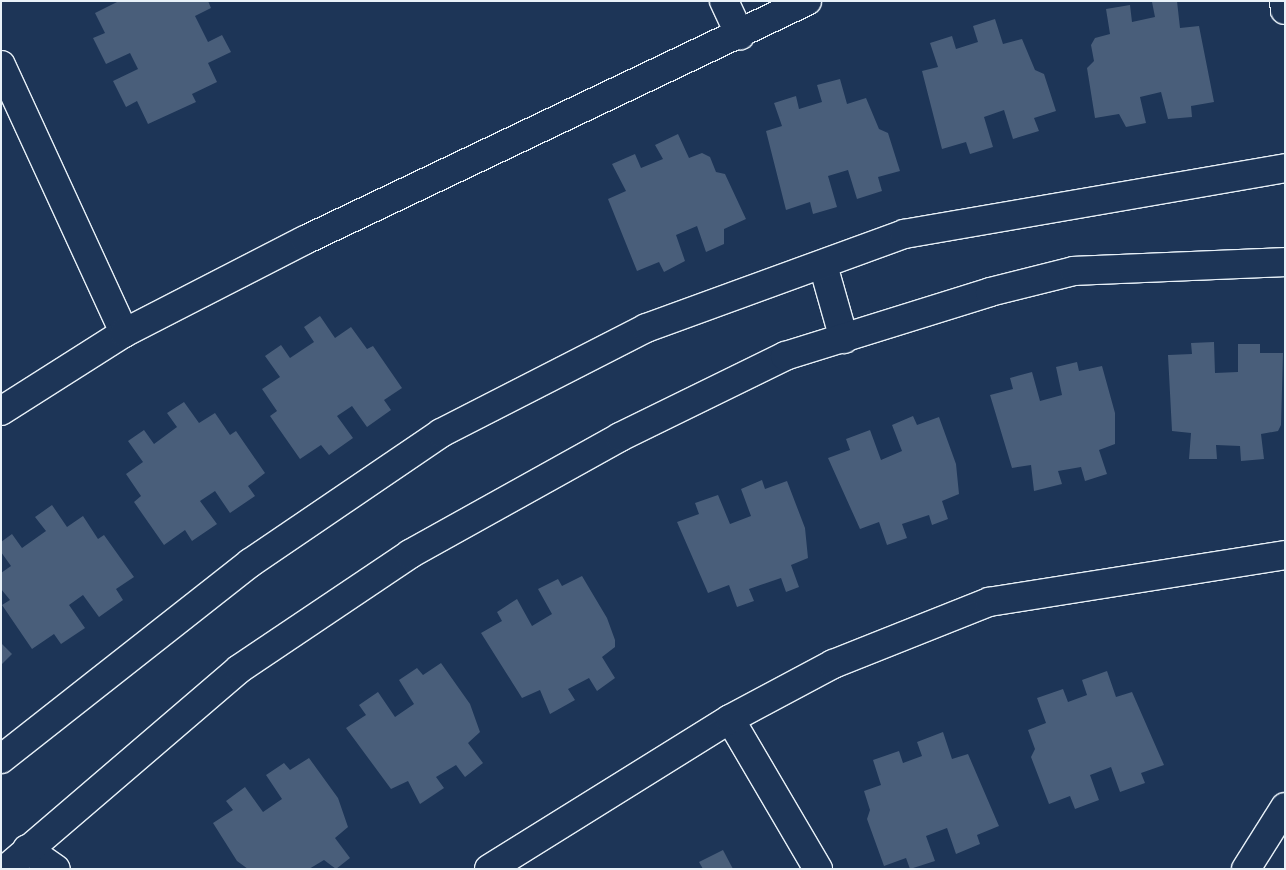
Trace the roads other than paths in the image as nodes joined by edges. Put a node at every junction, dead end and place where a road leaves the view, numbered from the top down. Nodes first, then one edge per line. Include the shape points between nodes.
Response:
1 (724, 1) edge
2 (807, 1) edge
3 (1284, 1) edge
4 (1285, 10) edge
5 (740, 36) junction
6 (1, 65) edge
7 (1285, 168) edge
8 (1285, 262) edge
9 (824, 265) junction
10 (124, 333) junction
11 (844, 339) junction
12 (1, 411) edge
13 (1285, 555) edge
14 (730, 719) junction
15 (1, 759) edge
16 (1285, 807) edge
17 (27, 849) junction
18 (6, 869) edge
19 (56, 869) edge
20 (489, 869) edge
21 (818, 869) edge
22 (1246, 869) edge

1 - 5 street
2 - 5 street
3 - 4 street
5 - 10 street via 305,240
6 - 10 street
7 - 9 street via 904,234
8 - 11 street via 1074,272 990,292
9 - 11 street
9 - 15 street via 646,328 441,433 250,563
10 - 12 street
11 - 17 street via 785,356 620,437 410,554 239,669
13 - 14 street via 989,602 833,664
14 - 20 street
14 - 21 street
16 - 22 street
17 - 18 street
17 - 19 street

